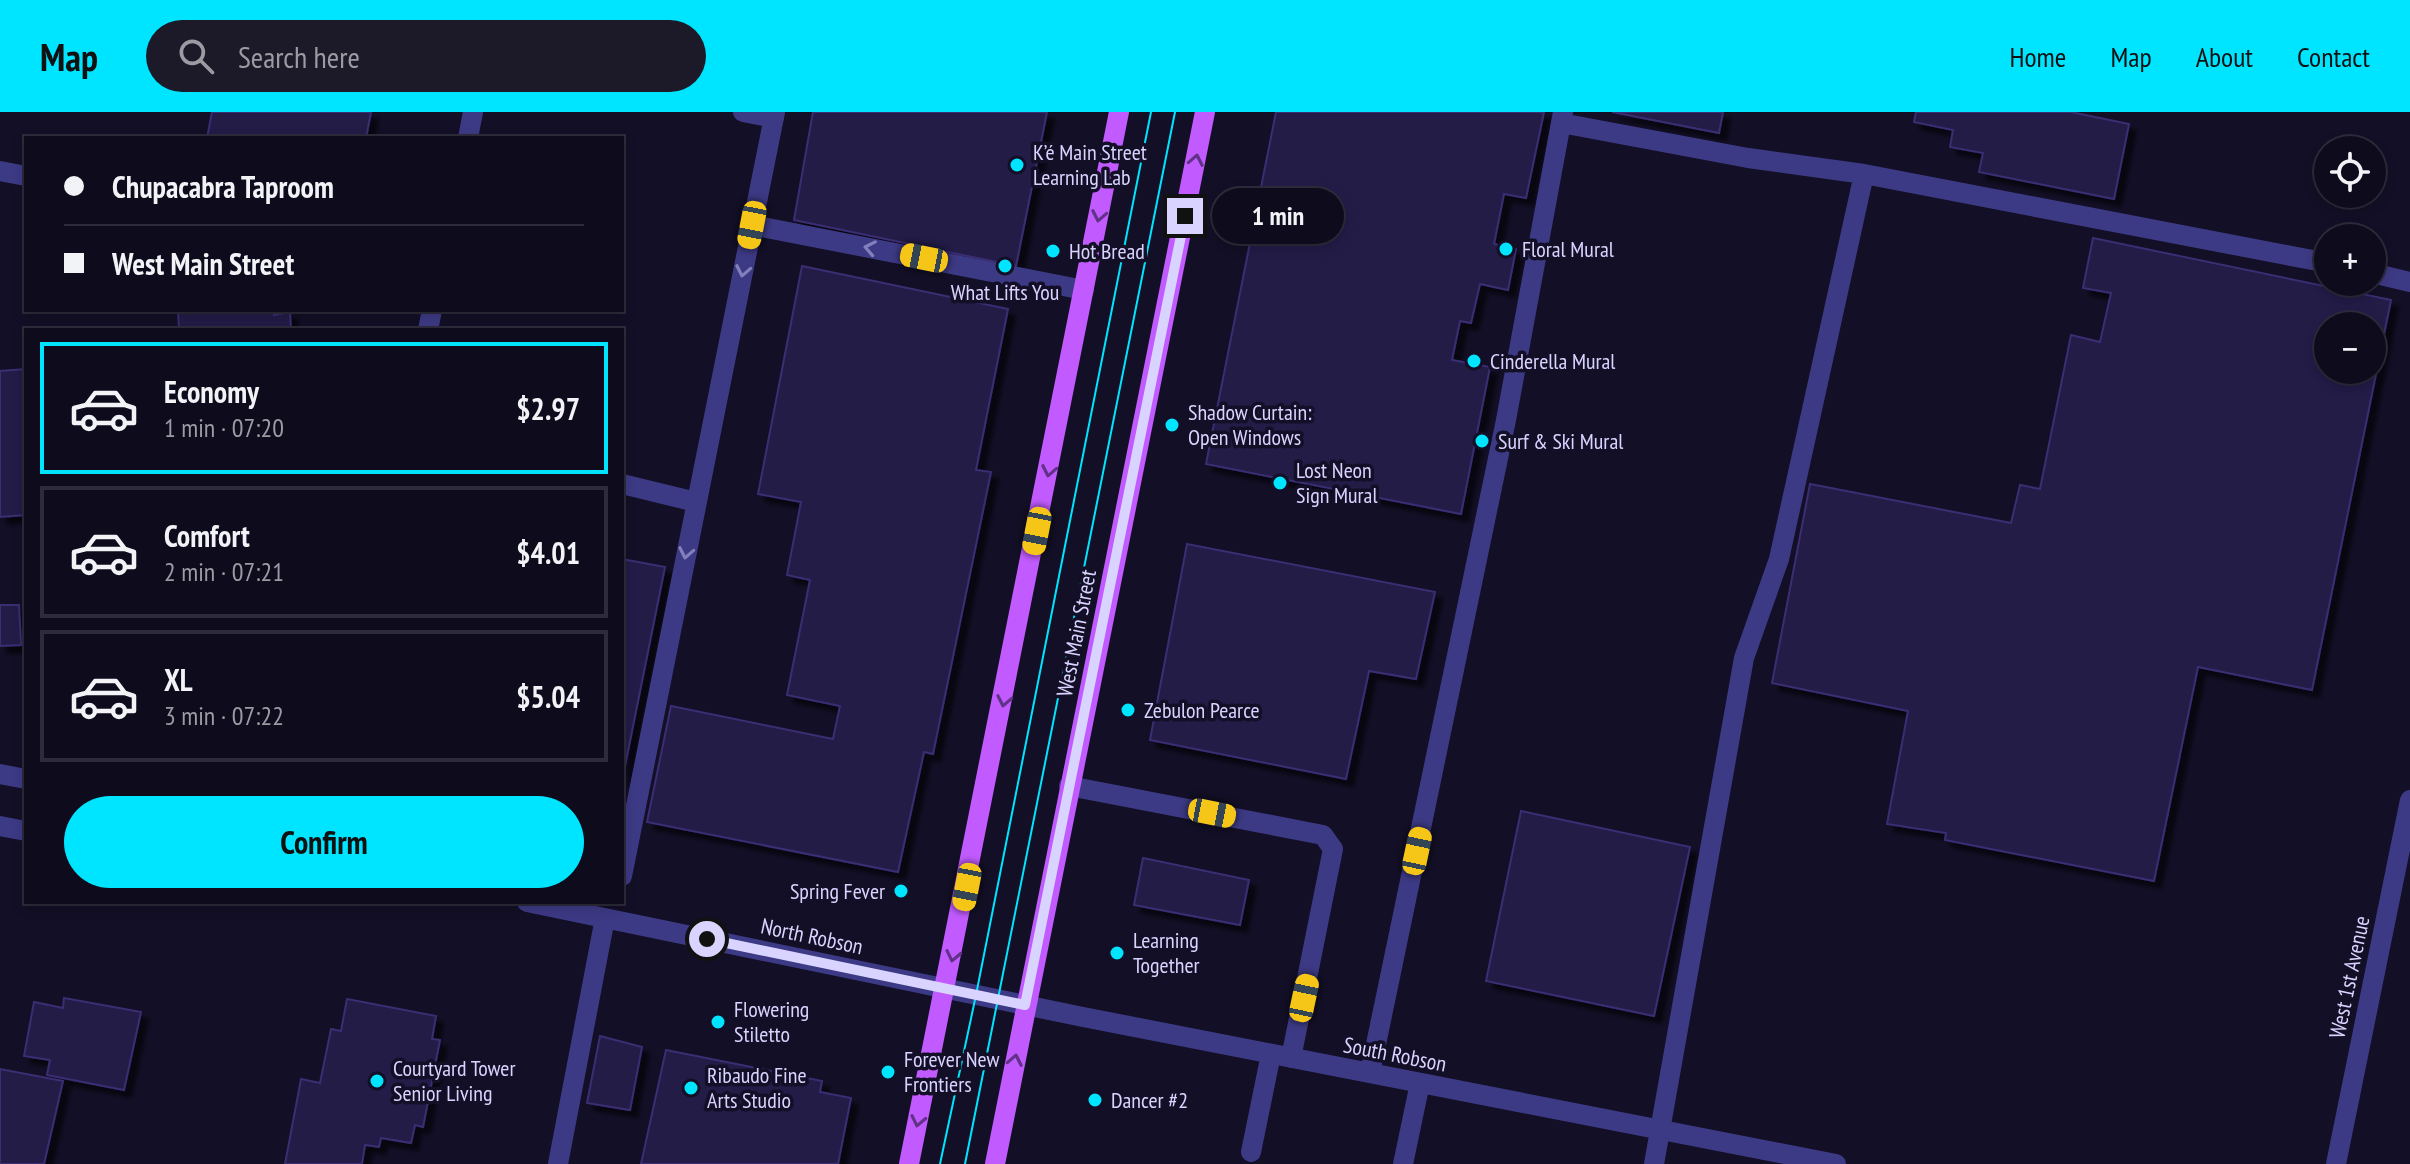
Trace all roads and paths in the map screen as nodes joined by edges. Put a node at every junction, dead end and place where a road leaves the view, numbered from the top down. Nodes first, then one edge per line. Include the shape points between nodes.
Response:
1 (473, 112) edge
2 (743, 112) edge
3 (1119, 112) edge
4 (1205, 112) edge
5 (774, 115) edge
6 (1562, 118) edge
7 (468, 136) edge
8 (0, 171) edge
9 (1864, 174) junction
10 (24, 176) edge
11 (752, 225) junction
12 (2314, 260) edge
13 (2386, 276) edge
14 (2410, 282) edge
15 (1084, 290) junction
16 (624, 484) edge
17 (696, 502) junction
18 (0, 774) edge
19 (24, 779) edge
20 (1069, 786) junction
21 (2410, 800) edge
22 (0, 826) edge
23 (24, 831) edge
24 (624, 866) edge
25 (542, 904) edge
26 (612, 913) edge
27 (946, 989) junction
28 (1025, 1005) junction
29 (1271, 1054) junction
30 (1291, 1058) junction
31 (1370, 1073) junction
32 (1420, 1083) junction
33 (1661, 1130) junction
34 (1251, 1152) dead end
35 (558, 1164) edge
36 (909, 1164) edge
37 (995, 1164) edge
38 (1403, 1164) edge
39 (1654, 1164) edge
40 (1836, 1164) edge
41 (2336, 1164) edge

1 - 7 street
2 - 5 street
3 -> 15 main road
20 -> 4 main road, West Main Street
5 - 11 street
6 - 9 street via 1748,158
6 - 31 street via 1469,605
8 - 10 street
9 - 12 street
9 - 33 street via 1779,559 1744,658
15 -> 11 street
11 -> 17 street
13 - 14 street
15 -> 27 main road
16 - 17 street
17 -> 24 street
18 - 19 street
20 - 28 main road, West Main Street
20 - 30 street via 1329,840 1333,849
21 - 41 street, West 1st Avenue
22 - 23 street
25 - 26 street, North Robson
26 - 27 street, North Robson
26 - 35 street
27 - 28 street, South Robson
27 -> 36 main road
28 - 29 street, South Robson
37 -> 28 main road, West Main Street
29 - 30 street, South Robson
29 - 34 street
30 - 31 street, South Robson
31 - 32 street, South Robson
32 - 33 street, South Robson
32 - 38 street
33 - 39 street
33 - 40 street, South Robson

